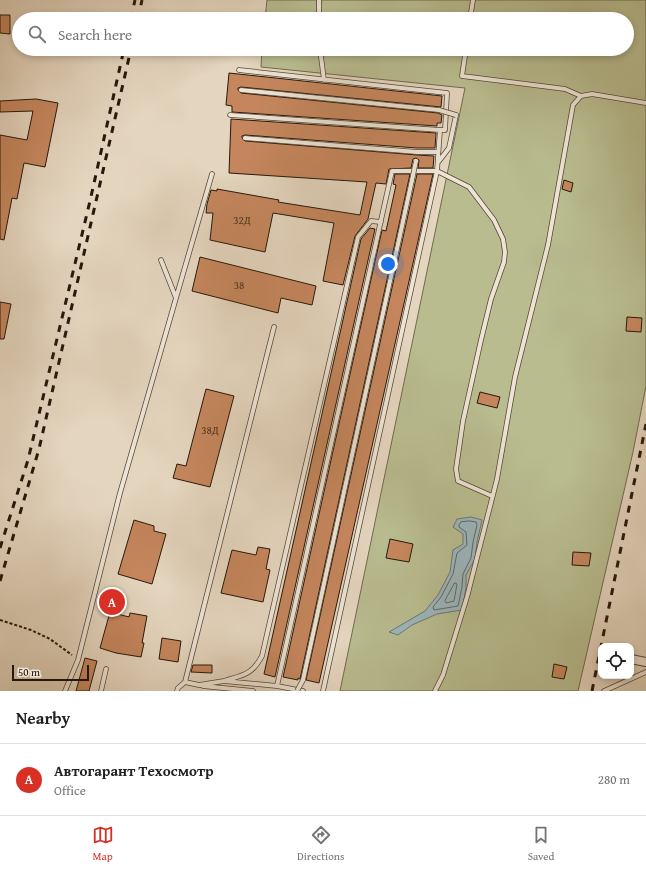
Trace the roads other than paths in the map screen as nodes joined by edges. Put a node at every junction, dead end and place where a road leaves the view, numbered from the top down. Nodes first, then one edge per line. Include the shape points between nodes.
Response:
1 (319, 0) edge
2 (473, 0) edge
3 (319, 12) edge
4 (471, 12) edge
5 (321, 56) edge
6 (465, 56) edge
7 (239, 70) dead end
8 (324, 80) junction
9 (241, 90) dead end
10 (581, 96) junction
11 (646, 103) edge
12 (230, 115) dead end
13 (440, 130) junction
14 (245, 138) dead end
15 (417, 152) junction
16 (438, 152) junction
17 (438, 161) junction
18 (437, 171) junction
19 (212, 174) dead end
20 (381, 222) junction
21 (161, 260) dead end
22 (176, 298) junction
23 (274, 327) dead end
24 (492, 496) junction
25 (634, 660) edge
26 (646, 662) edge
27 (106, 669) dead end
28 (646, 672) edge
29 (224, 681) junction
30 (185, 682) junction
31 (199, 685) junction
32 (276, 686) junction
33 (65, 691) edge
34 (101, 691) edge
35 (177, 691) edge
36 (253, 691) edge
37 (297, 691) edge
38 (303, 691) edge
39 (323, 691) edge
40 (435, 691) edge
41 (604, 691) edge

1 - 3 lane
2 - 4 lane
5 - 8 lane
6 - 10 lane via 462,76 565,89
7 - 8 lane
8 - 13 lane via 446,93 445,130
9 - 17 lane, bridge via 439,110 456,115 449,148
10 - 11 lane via 592,94
10 - 24 lane via 573,105 548,245 515,377
12 - 13 lane
13 - 16 lane
14 - 15 lane
15 - 16 lane
15 - 37 lane, bridge via 303,680
16 - 17 lane
17 - 18 lane
18 - 20 lane via 392,171
18 - 24 lane via 469,187 494,220 503,239 504,262 491,299 481,340 463,421 456,469 458,481
18 - 39 lane
19 - 22 lane
20 - 29 lane via 371,221 358,236 262,656 257,666 247,673
20 - 32 lane
21 - 22 lane
22 - 33 lane via 120,494 78,660
23 - 30 lane
24 - 40 lane via 467,597 443,675
25 - 26 street
27 - 34 lane
28 - 41 lane
29 - 31 lane
29 - 32 lane
30 - 31 lane
30 - 35 lane
31 - 36 lane
32 - 38 lane

